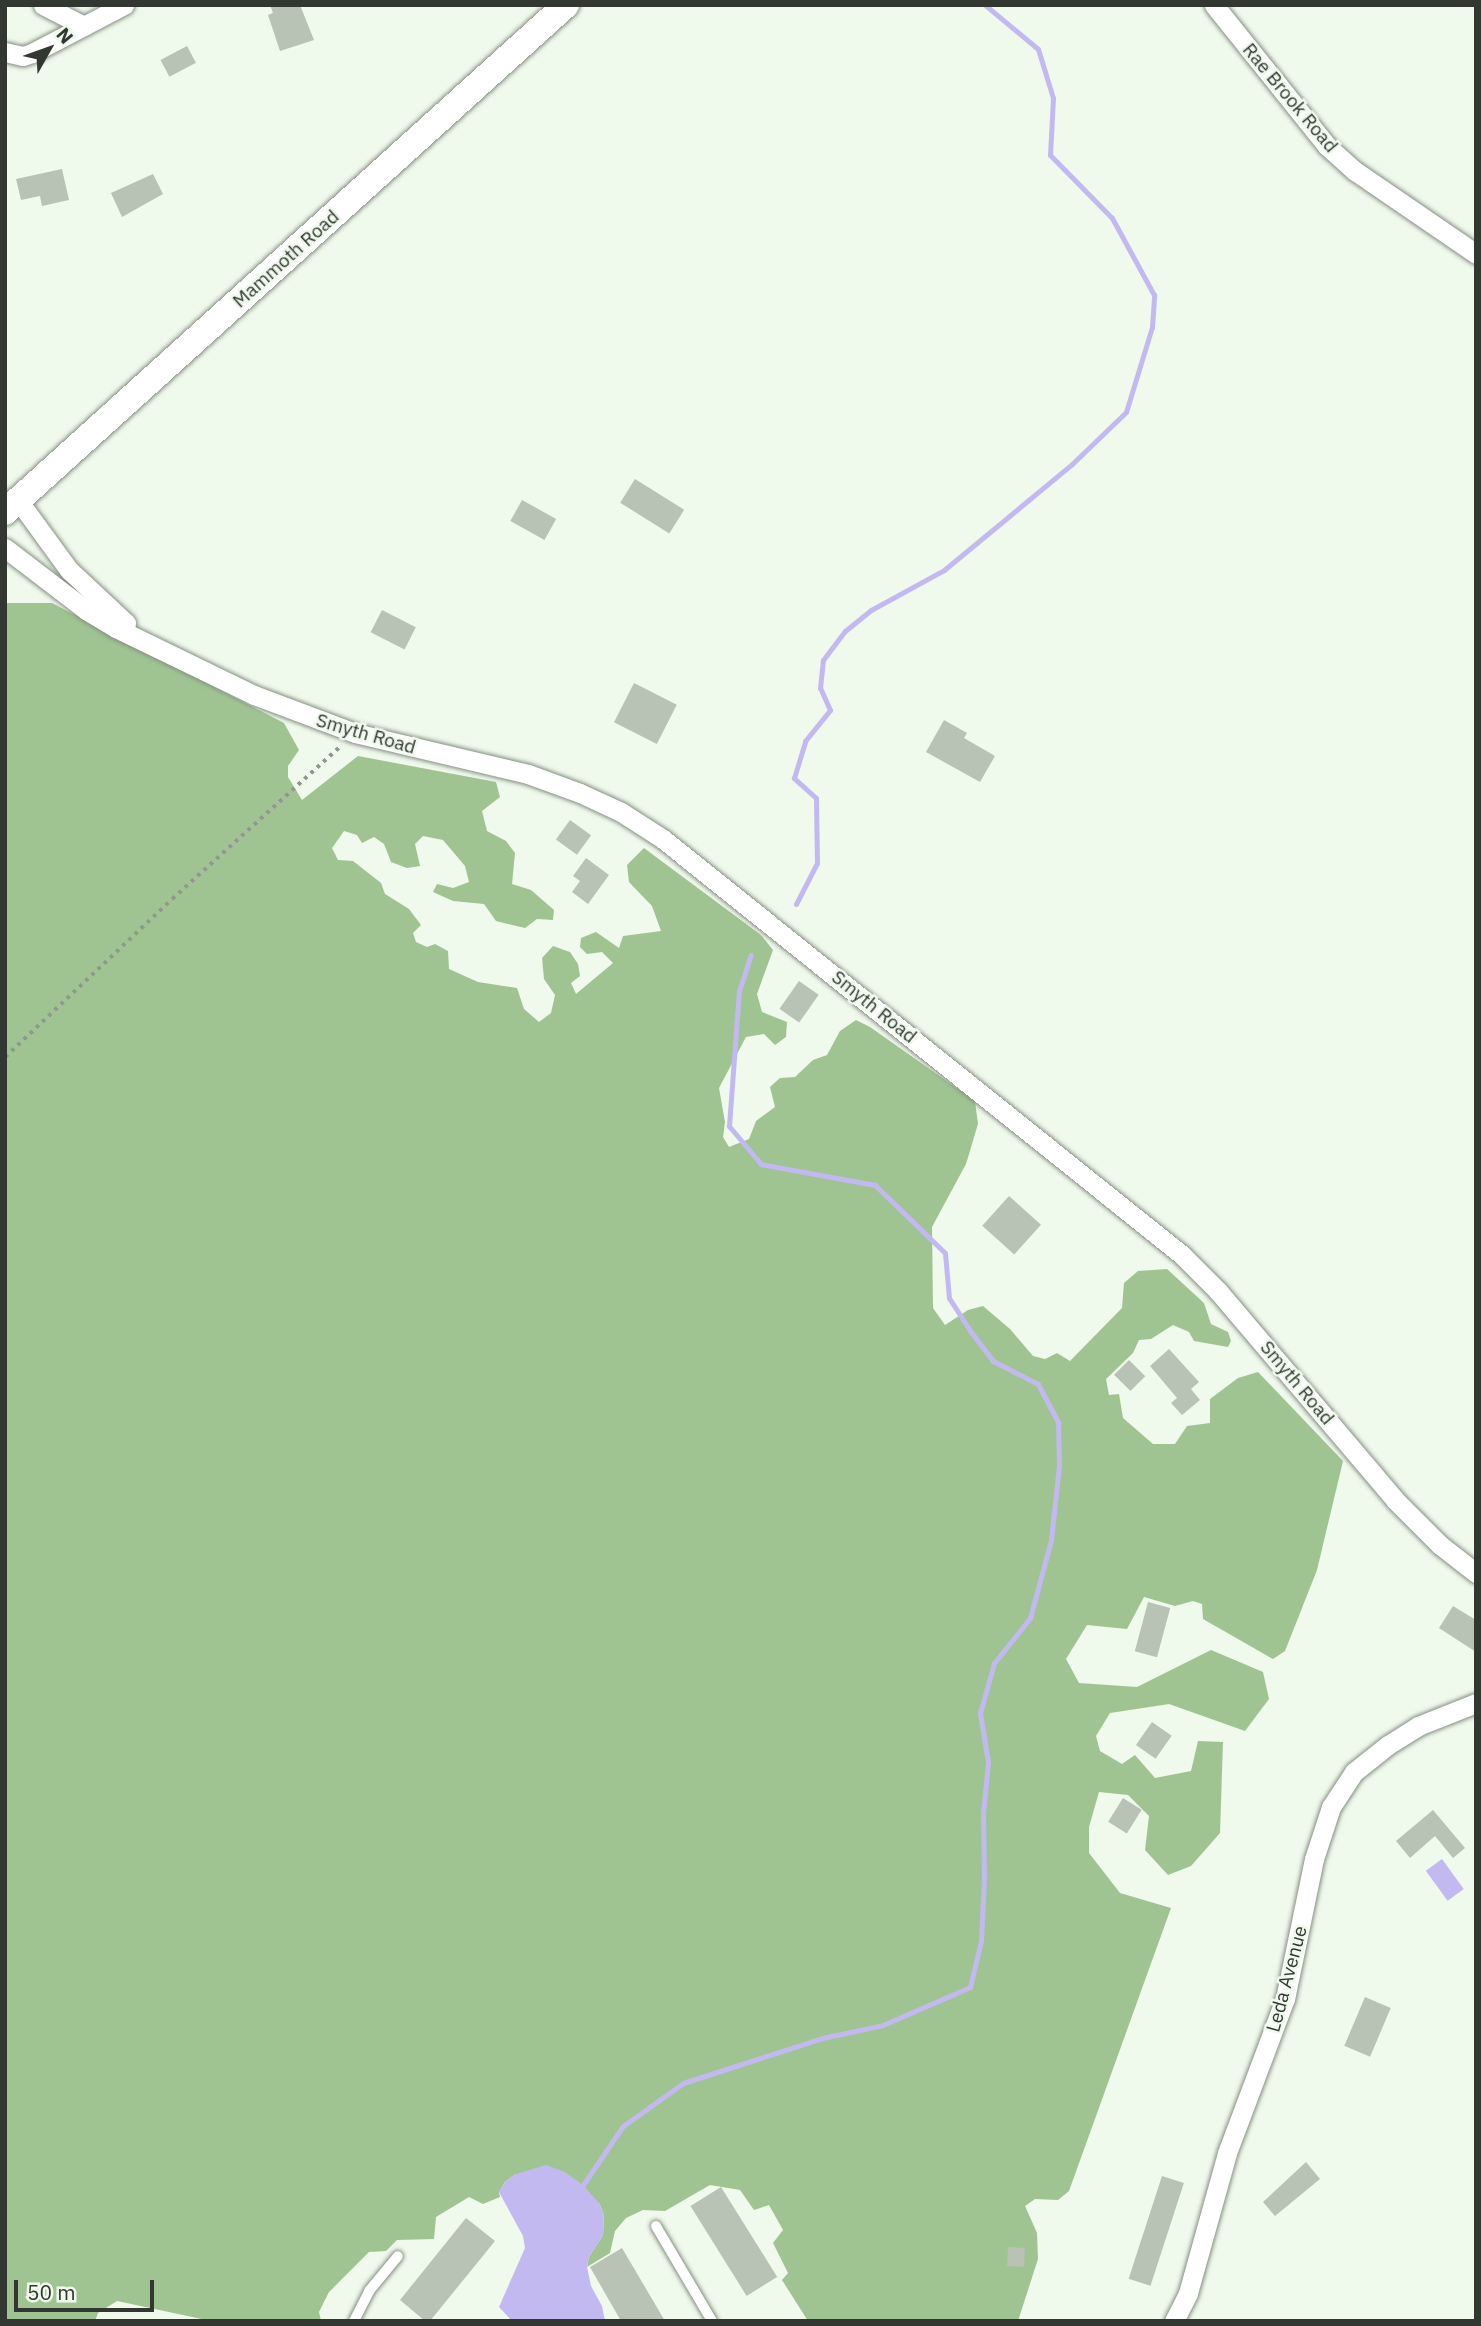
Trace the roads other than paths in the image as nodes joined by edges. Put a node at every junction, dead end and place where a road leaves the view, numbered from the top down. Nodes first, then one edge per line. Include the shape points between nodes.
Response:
1 (43, 5) edge
2 (124, 5) edge
3 (566, 5) edge
4 (1214, 5) edge
5 (83, 26) junction
6 (5, 52) edge
7 (1476, 254) edge
8 (12, 506) edge
9 (5, 548) edge
10 (145, 639) junction
11 (1476, 1573) edge
12 (1476, 1703) edge
13 (656, 2226) dead end
14 (398, 2256) dead end
15 (354, 2321) edge
16 (712, 2321) edge
17 (1174, 2321) edge

1 - 5 street
2 - 5 street
3 - 8 main road, Mammoth Road
4 - 7 street, Rae Brook Road via 1326,146
5 - 6 street via 32,53
8 - 10 street, Smyth Road via 69,570
9 - 10 street, Smyth Road via 86,610
10 - 11 street, Smyth Road via 229,684 321,722 528,774 580,793 621,812 684,855 1182,1255 1218,1291 1395,1500
12 - 17 street, Leda Avenue via 1418,1726 1388,1745 1354,1772 1331,1807 1314,1859 1285,1999 1227,2153 1188,2293
13 - 16 lane
14 - 15 lane via 369,2291

